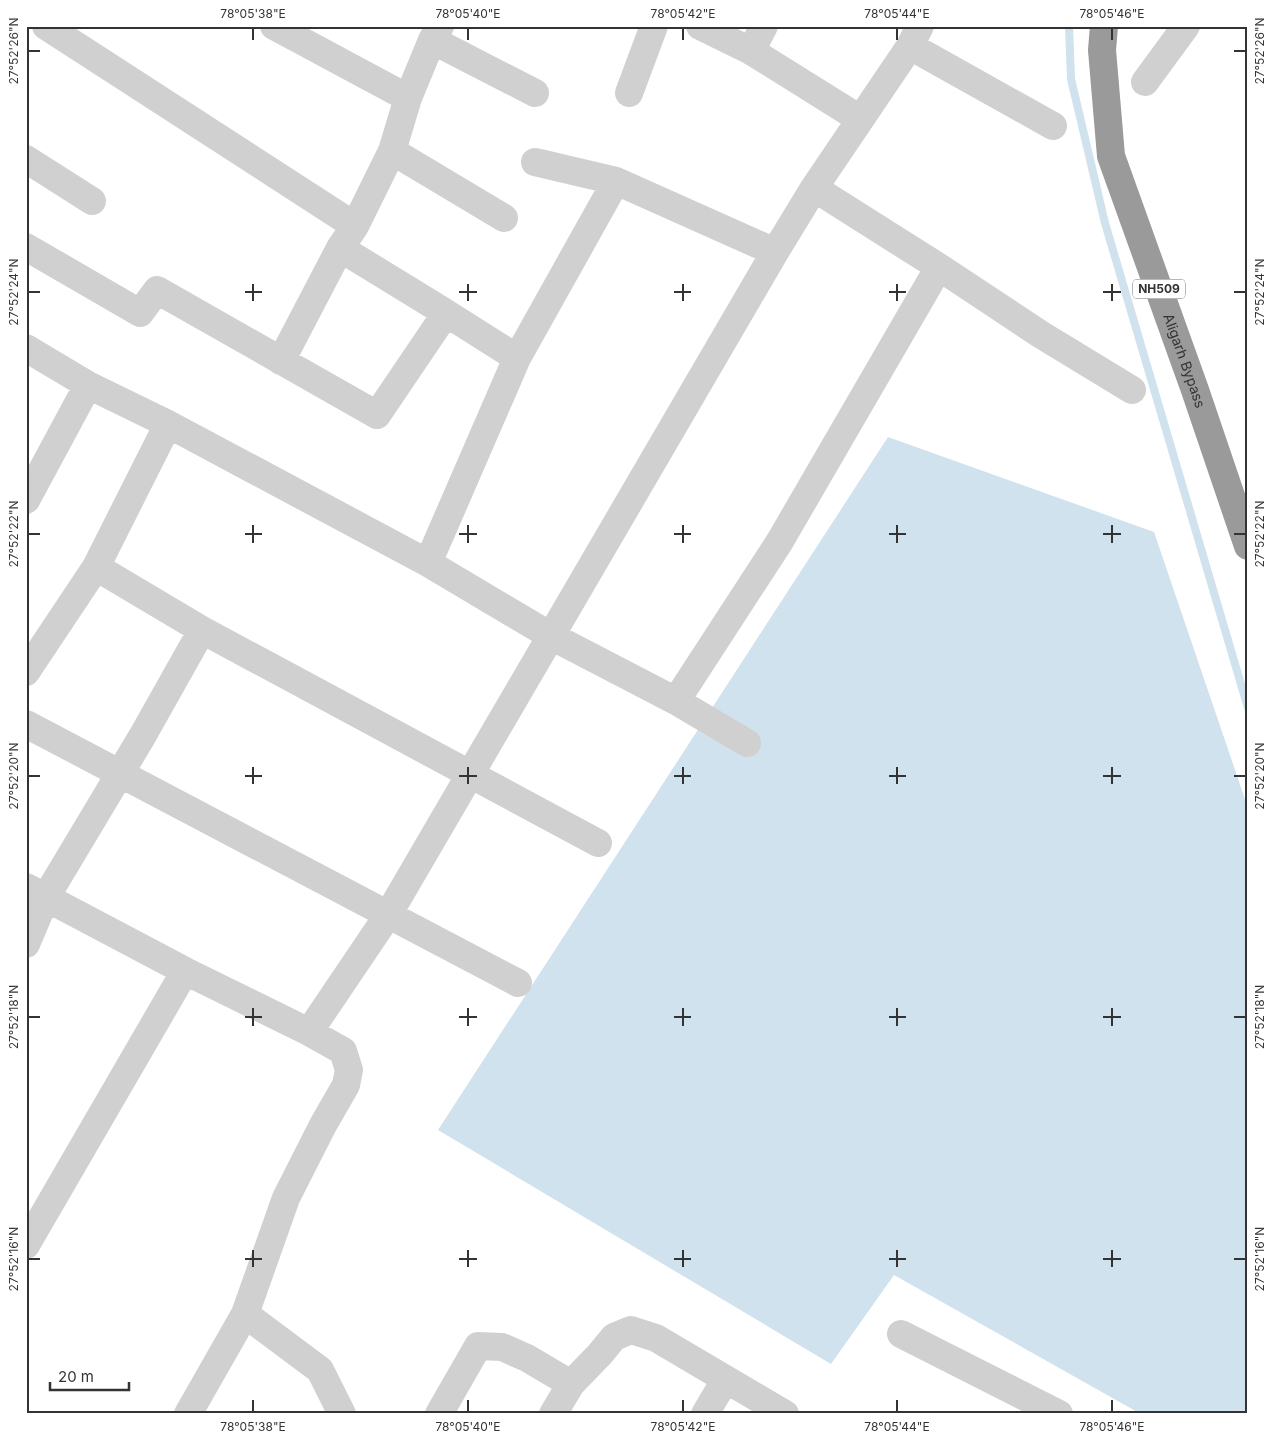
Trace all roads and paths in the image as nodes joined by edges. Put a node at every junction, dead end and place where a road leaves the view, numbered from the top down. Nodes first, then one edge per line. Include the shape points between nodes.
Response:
1 (46, 26) edge
2 (274, 26) edge
3 (654, 26) edge
4 (700, 26) edge
5 (764, 26) edge
6 (1104, 26) edge
7 (1186, 26) edge
8 (436, 33) edge
9 (915, 36) edge
10 (751, 51) junction
11 (1145, 82) dead end
12 (535, 92) dead end
13 (629, 92) dead end
14 (408, 98) junction
15 (860, 120) junction
16 (1053, 126) dead end
17 (392, 151) junction
18 (26, 158) edge
19 (535, 162) dead end
20 (616, 181) junction
21 (814, 188) junction
22 (92, 201) dead end
23 (504, 218) dead end
24 (348, 237) junction
25 (26, 247) edge
26 (775, 252) junction
27 (938, 267) junction
28 (446, 313) junction
29 (26, 348) edge
30 (517, 358) junction
31 (281, 361) junction
32 (88, 385) junction
33 (1132, 390) dead end
34 (168, 424) junction
35 (26, 500) edge
36 (1248, 546) edge
37 (428, 563) junction
38 (96, 567) junction
39 (202, 630) junction
40 (551, 636) junction
41 (26, 672) edge
42 (676, 701) junction
43 (26, 724) edge
44 (747, 744) dead end
45 (119, 773) junction
46 (470, 774) junction
47 (598, 844) dead end
48 (36, 892) edge
49 (388, 915) junction
50 (26, 944) edge
51 (186, 971) junction
52 (518, 984) dead end
53 (310, 1032) junction
54 (26, 1245) edge
55 (244, 1314) junction
56 (901, 1334) dead end
57 (725, 1380) junction
58 (571, 1384) junction
59 (188, 1414) edge
60 (342, 1414) edge
61 (438, 1414) edge
62 (553, 1414) edge
63 (705, 1414) edge
64 (785, 1414) edge
65 (1059, 1414) edge

1 - 24 street
2 - 14 street
3 - 13 street
4 - 10 street
5 - 10 street
6 - 36 highway, Aligarh Bypass / NH509 via 1102,50 1111,156
7 - 11 street
8 - 12 street
8 - 14 street
9 - 15 street
9 - 16 street
10 - 15 street
14 - 17 street
15 - 21 street
17 - 23 street
17 - 24 street
18 - 22 street
19 - 20 street
20 - 26 street
20 - 30 street
21 - 26 street
21 - 27 street
24 - 28 street
24 - 31 street
25 - 31 street via 140,313 157,290
26 - 40 street
27 - 33 street
27 - 42 street via 780,541
28 - 30 street
28 - 31 street via 377,415
29 - 32 street
30 - 37 street
32 - 34 street
32 - 35 street
34 - 37 street
34 - 38 street
37 - 40 street
38 - 39 street
38 - 41 street
39 - 45 street
39 - 46 street
40 - 42 street
40 - 46 street
42 - 44 street
43 - 45 street
45 - 48 street
45 - 49 street
46 - 47 street
46 - 49 street
48 - 50 street
48 - 51 street
49 - 52 street
49 - 53 street
51 - 53 street
51 - 54 street
53 - 55 street via 344,1051 349,1070 346,1085 286,1198
55 - 59 street
55 - 60 street via 320,1370
56 - 65 street
57 - 58 street via 656,1338 631,1330 614,1337
57 - 63 street
57 - 64 street
58 - 61 street via 502,1347 478,1346
58 - 62 street

